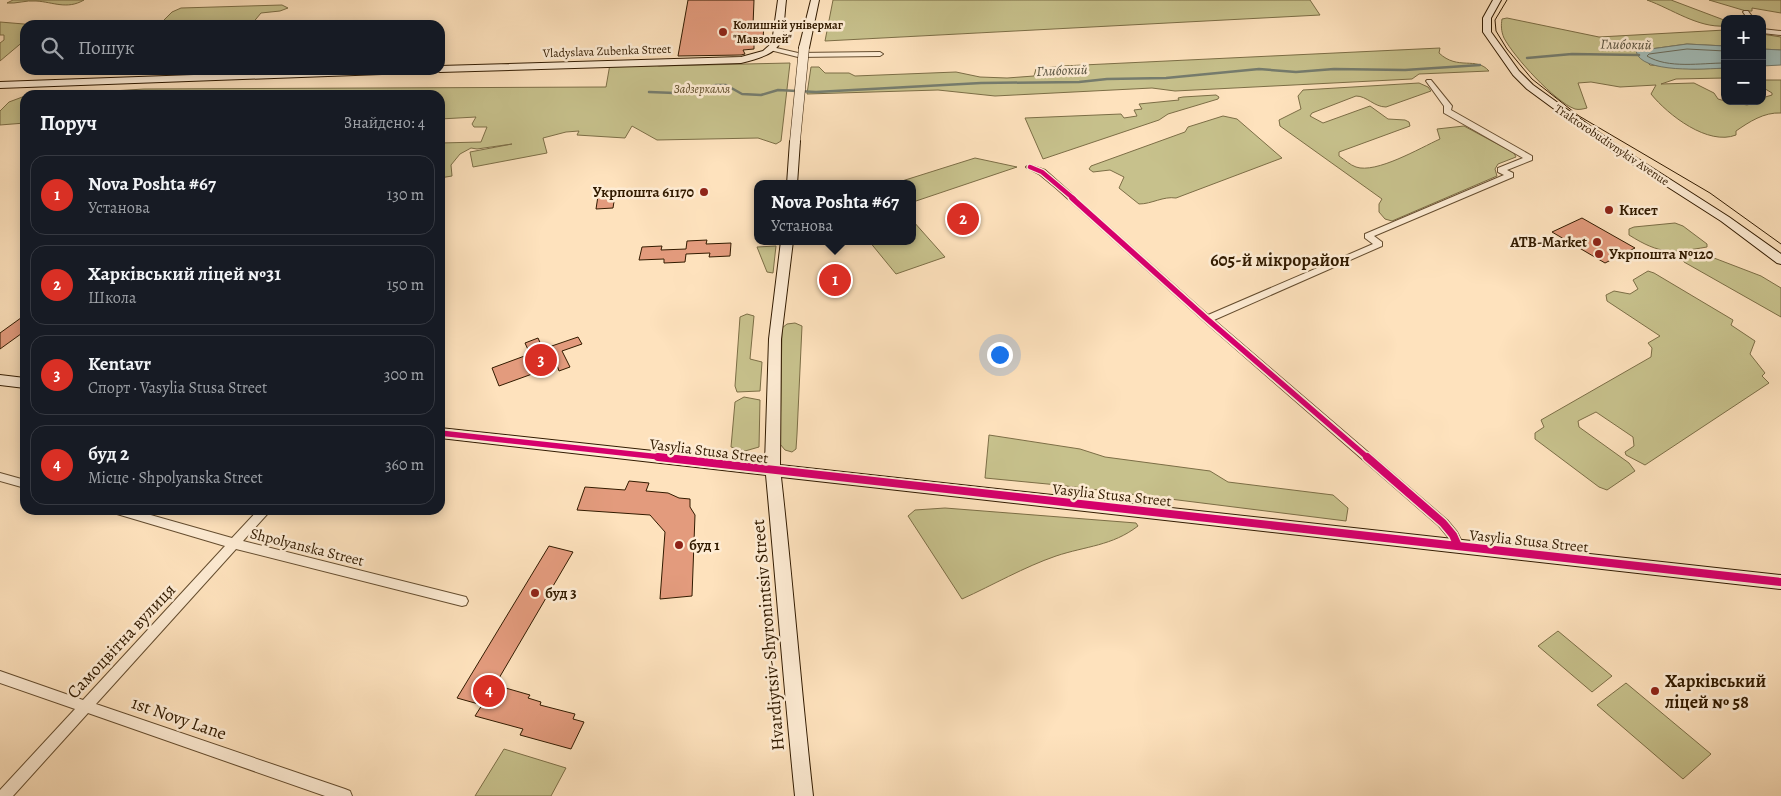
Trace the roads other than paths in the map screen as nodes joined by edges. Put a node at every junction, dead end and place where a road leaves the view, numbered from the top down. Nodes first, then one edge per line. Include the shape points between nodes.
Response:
1 (782, 0) edge
2 (815, 0) edge
3 (1497, 0) edge
4 (1746, 12) dead end
5 (1748, 15) edge
6 (1766, 31) edge
7 (1781, 33) edge
8 (772, 49) junction
9 (880, 54) dead end
10 (445, 69) edge
11 (272, 75) edge
12 (1428, 81) dead end
13 (0, 85) edge
14 (1030, 167) dead end
15 (792, 180) edge
16 (787, 245) edge
17 (1781, 260) edge
18 (1207, 319) junction
19 (0, 380) edge
20 (20, 382) edge
21 (445, 433) edge
22 (773, 471) junction
23 (0, 477) edge
24 (20, 483) edge
25 (134, 515) edge
26 (261, 515) edge
27 (235, 544) junction
28 (1458, 546) junction
29 (1781, 582) edge
30 (462, 601) dead end
31 (0, 677) edge
32 (85, 705) junction
33 (4, 796) edge
34 (345, 796) edge
35 (804, 796) edge

1 - 8 street via 777,41
2 - 15 street, bridge via 804,48
3 - 17 street, Traktorobudivnykiv Avenue via 1487,18 1489,37 1516,73 1536,92
4 - 5 street
6 - 7 street
8 - 9 street via 798,55
8 - 10 street, Vladyslava Zubenka Street via 741,60
11 - 13 street
12 - 18 street via 1448,106 1447,111 1529,158 1501,170 1510,175 1368,236 1379,244
14 - 18 street via 1059,186
16 - 22 street via 775,339
18 - 28 street via 1443,523
19 - 20 street
21 - 22 street, Vasylia Stusa Street
22 - 28 street, Vasylia Stusa Street
22 - 35 street, Hvardiytsiv-Shyronintsiv Street
23 - 24 street
25 - 27 street, Shpolyanska Street
26 - 27 street, Самоцвітна вулиця
27 - 30 street, Shpolyanska Street
27 - 32 street, Самоцвітна вулиця
28 - 29 street, Vasylia Stusa Street
31 - 32 street, 1st Novy Lane
32 - 33 street, Самоцвітна вулиця
32 - 34 street, 1st Novy Lane

